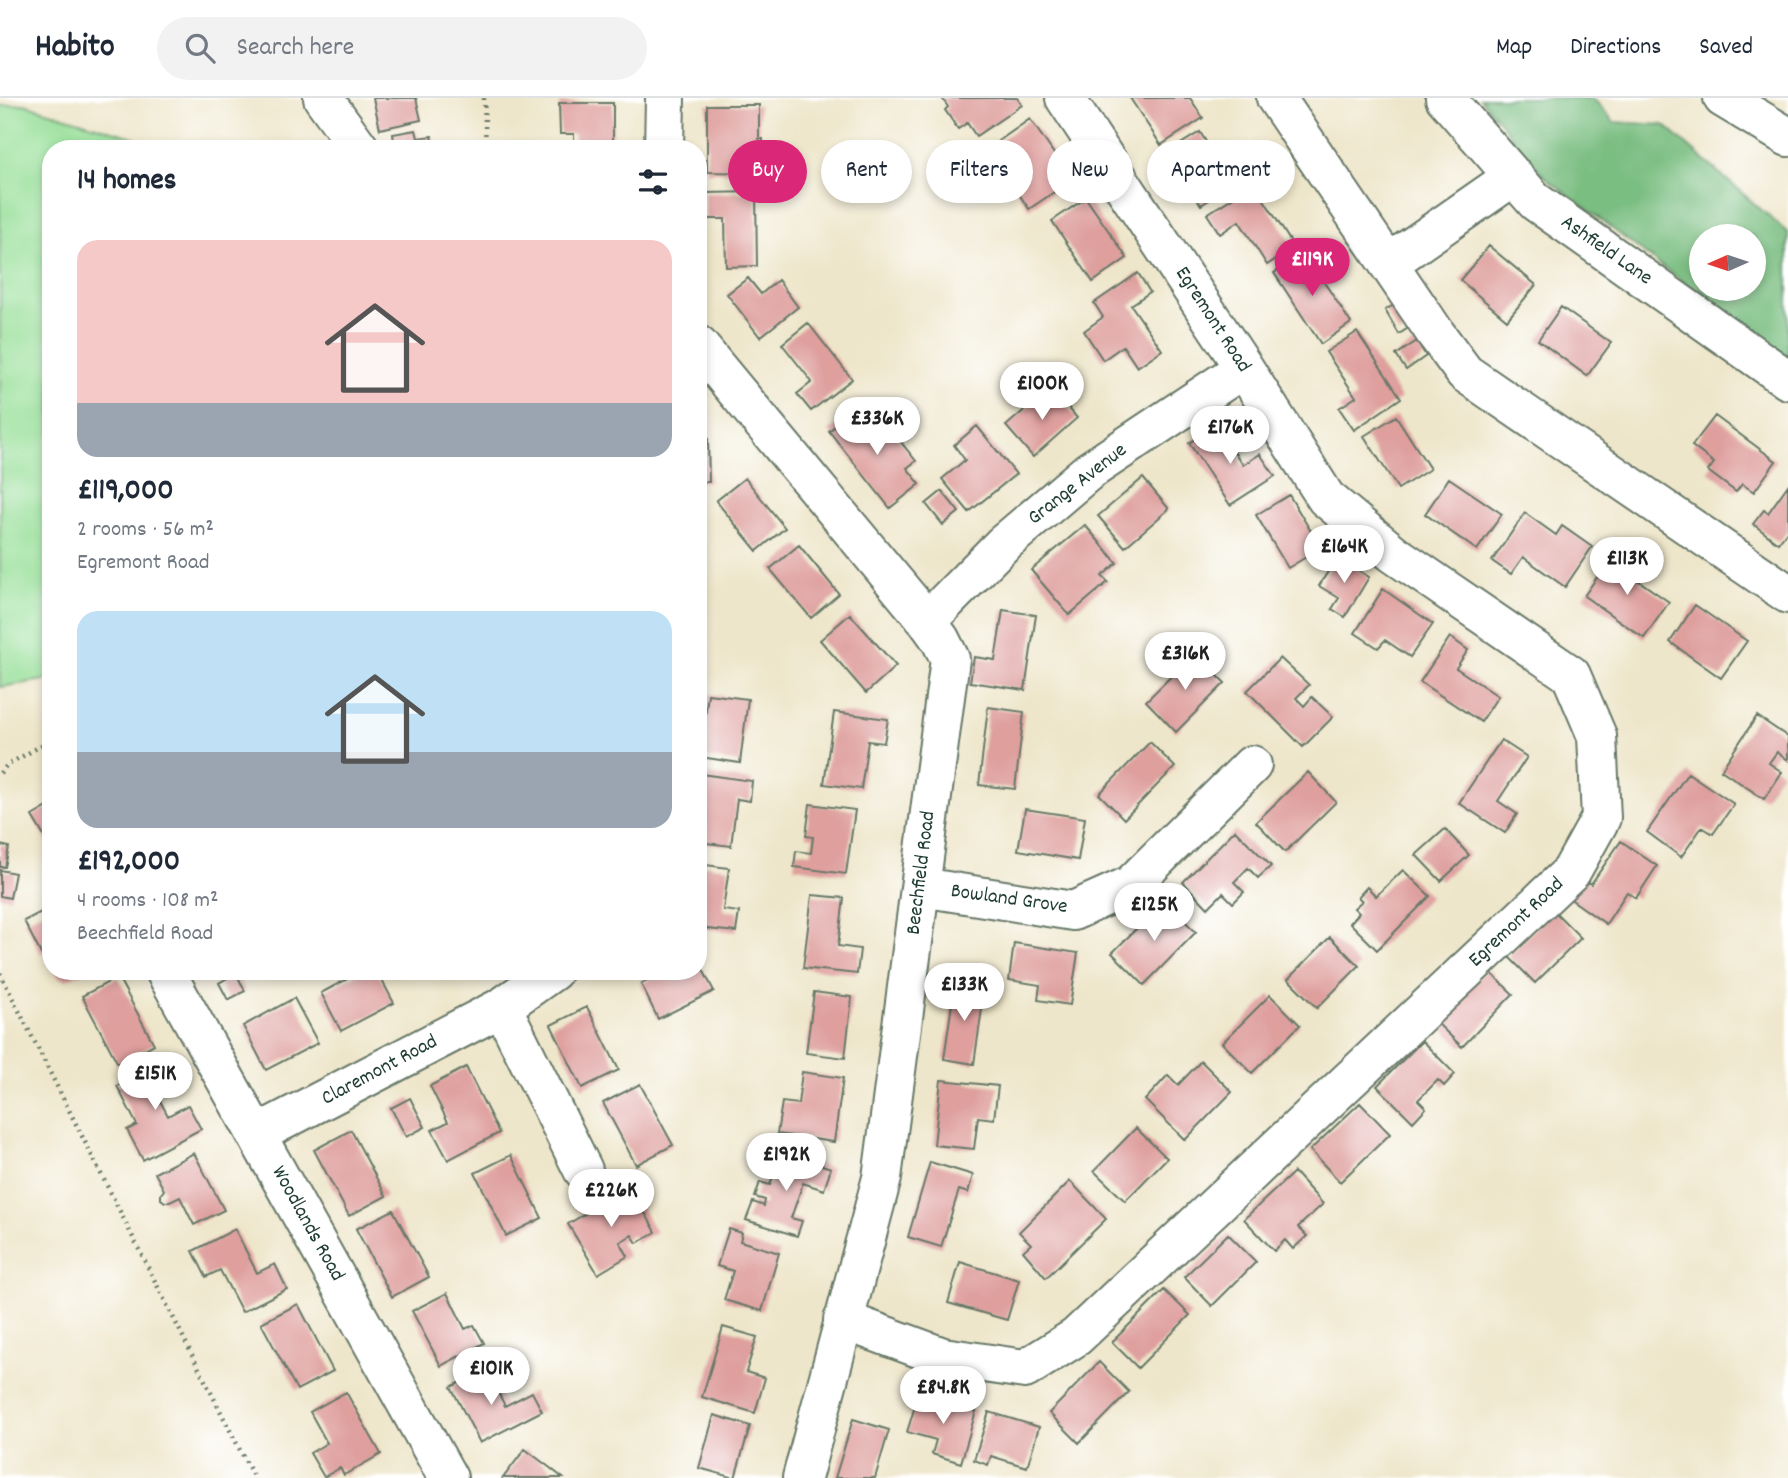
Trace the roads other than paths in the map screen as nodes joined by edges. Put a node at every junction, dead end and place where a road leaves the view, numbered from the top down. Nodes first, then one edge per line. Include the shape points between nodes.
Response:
1 (323, 98) edge
2 (665, 98) edge
3 (1065, 98) edge
4 (1276, 98) edge
5 (1446, 98) edge
6 (1723, 98) edge
7 (1788, 136) edge
8 (353, 140) edge
9 (664, 140) edge
10 (1514, 176) junction
11 (1389, 263) junction
12 (707, 356) edge
13 (1244, 368) junction
14 (1788, 380) edge
15 (1788, 594) edge
16 (927, 621) junction
17 (1252, 765) dead end
18 (920, 887) junction
19 (170, 980) edge
20 (540, 980) edge
21 (502, 1007) junction
22 (257, 1134) junction
23 (583, 1170) dead end
24 (843, 1320) junction
25 (448, 1478) edge
26 (802, 1478) edge

1 - 8 main road
2 - 9 main road
3 - 13 main road, Egremont Road
4 - 11 main road
5 - 10 main road, Ashfield Lane
6 - 7 main road
10 - 11 main road
10 - 14 main road, Ashfield Lane via 1536,202
11 - 15 main road via 1465,373
12 - 16 main road, Beechfield Road
13 - 16 main road, Grange Avenue via 1089,471 1002,545
13 - 24 main road, Egremont Road via 1326,498 1394,554 1571,675 1597,736 1601,818 1571,872 1076,1337 1025,1370 943,1357
16 - 18 main road, Beechfield Road via 950,659
17 - 18 main road, Bowland Grove via 1130,886 1073,911
18 - 24 main road, Beechfield Road via 882,1178
19 - 22 main road, Woodlands Road
20 - 21 main road, Claremont Road
21 - 22 main road, Claremont Road
21 - 23 main road
22 - 25 main road, Woodlands Road
24 - 26 main road, Beechfield Road

